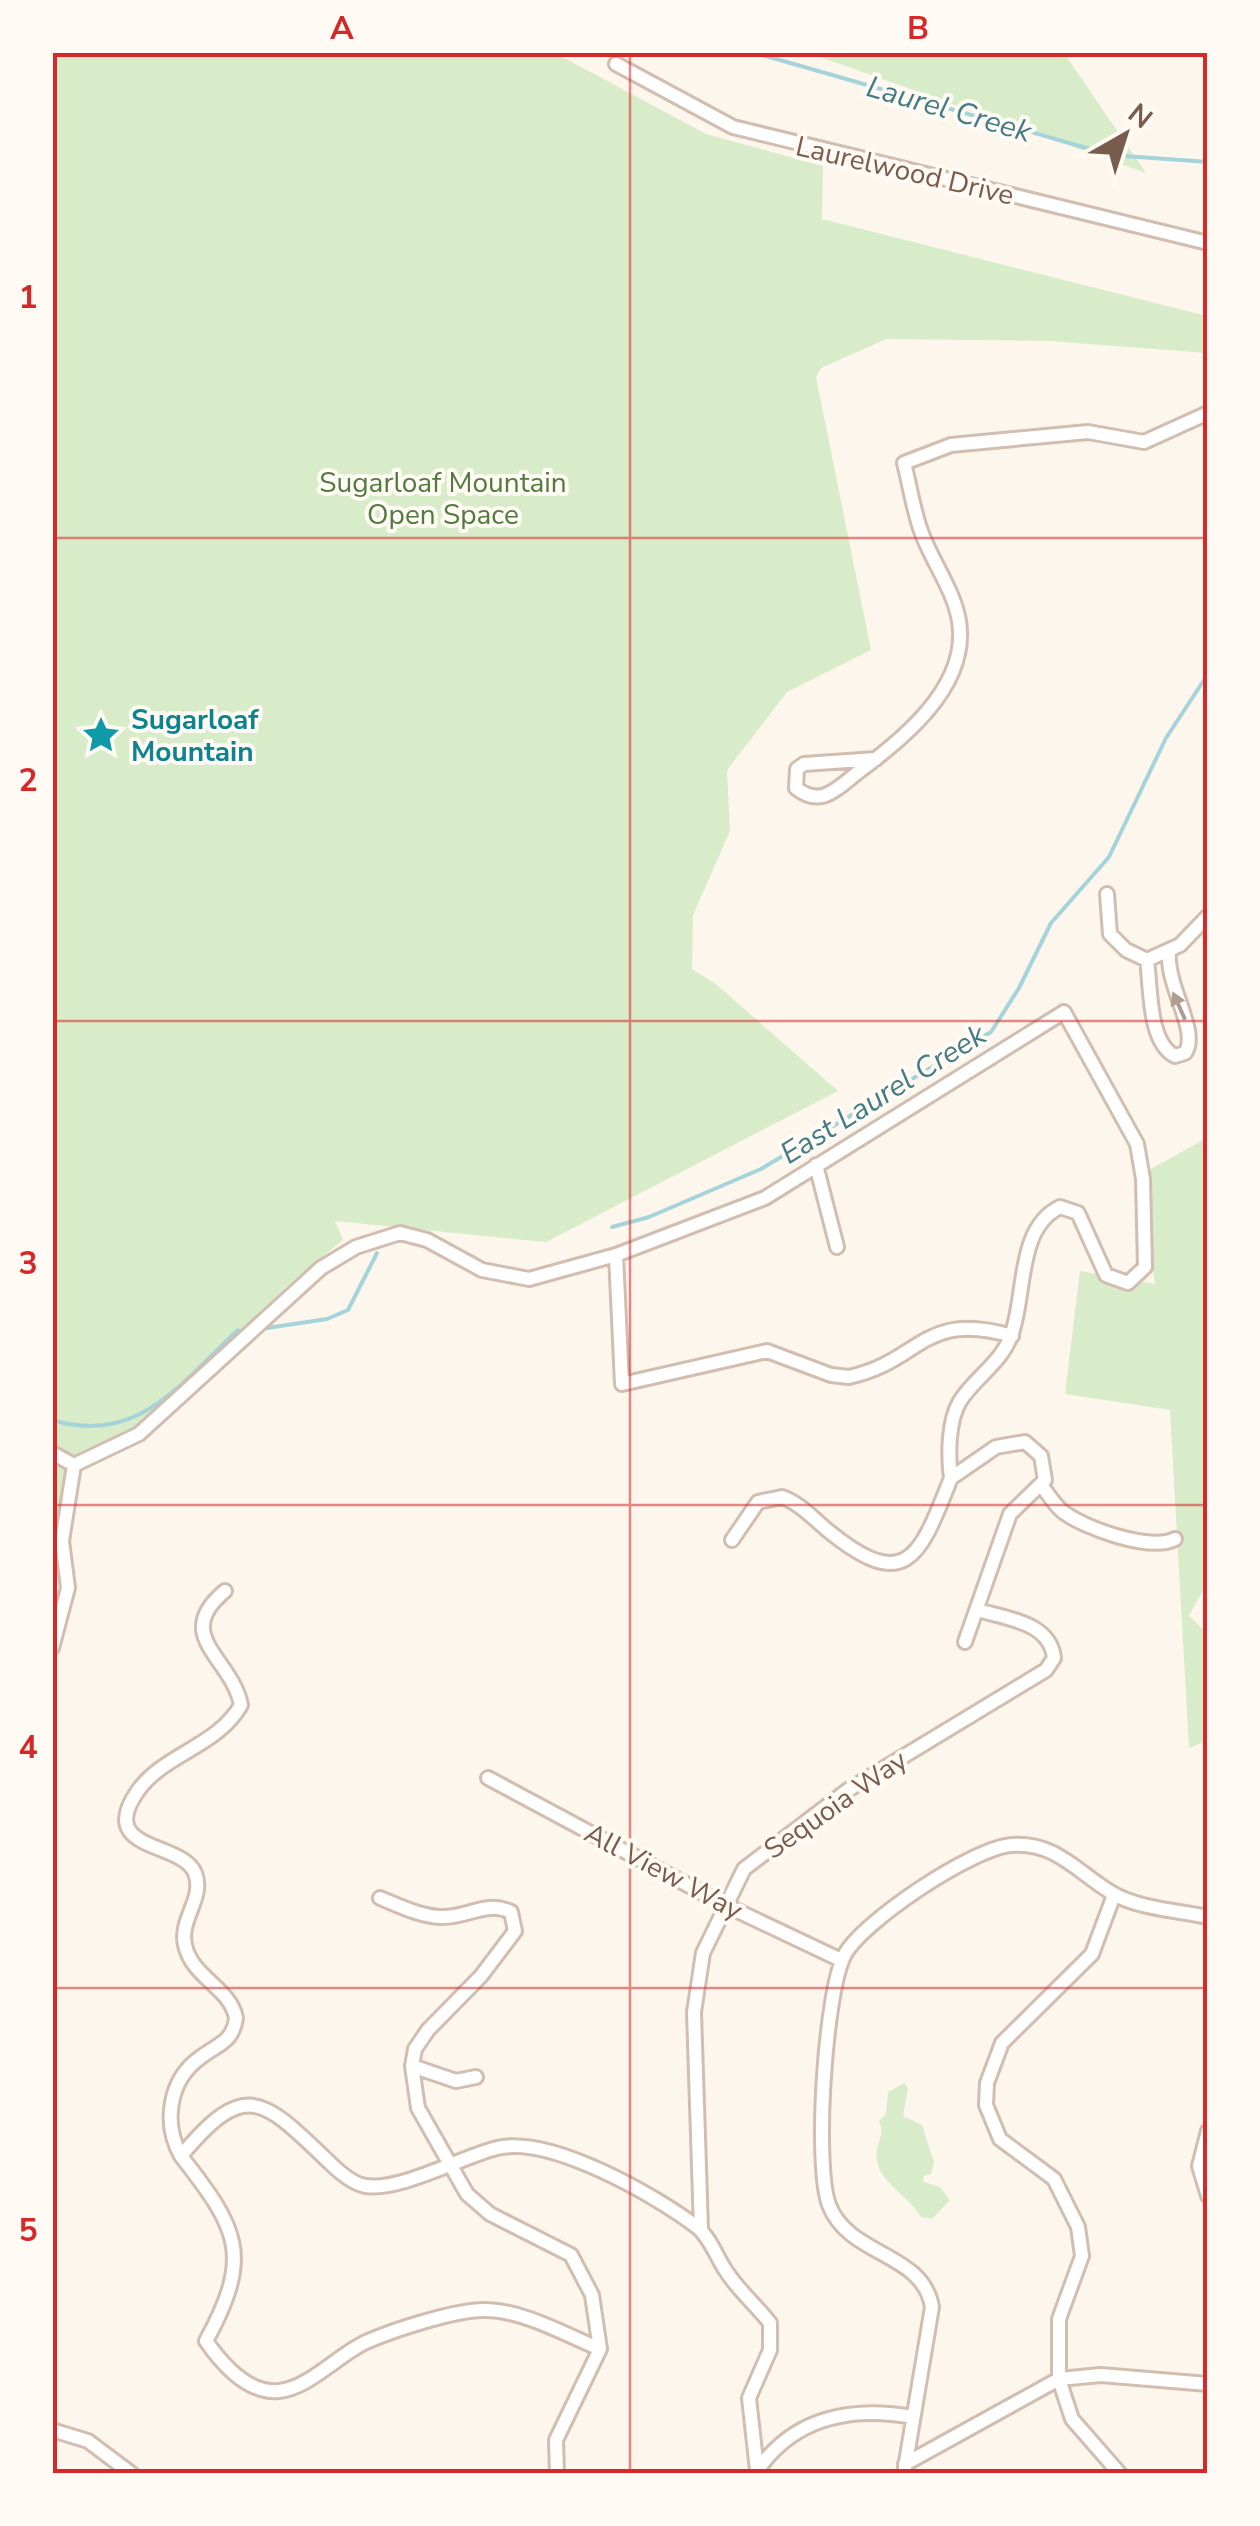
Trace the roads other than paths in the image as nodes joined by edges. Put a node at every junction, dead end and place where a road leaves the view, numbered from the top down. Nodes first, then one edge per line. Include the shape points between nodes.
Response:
1 (616, 64) dead end
2 (1208, 244) edge
3 (1208, 413) edge
4 (876, 759) junction
5 (1106, 894) dead end
6 (1208, 916) edge
7 (1169, 951) junction
8 (1147, 960) junction
9 (816, 1165) junction
10 (837, 1247) dead end
11 (616, 1255) junction
12 (1012, 1336) junction
13 (52, 1453) edge
14 (74, 1465) junction
15 (951, 1478) junction
16 (1042, 1486) junction
17 (1175, 1539) dead end
18 (732, 1540) dead end
19 (225, 1591) dead end
20 (978, 1610) junction
21 (965, 1642) dead end
22 (52, 1648) edge
23 (488, 1778) dead end
24 (1114, 1895) junction
25 (380, 1898) dead end
26 (725, 1905) junction
27 (1200, 1915) edge
28 (842, 1960) junction
29 (412, 2066) junction
30 (476, 2077) dead end
31 (1208, 2131) edge
32 (181, 2156) junction
33 (450, 2163) junction
34 (1208, 2196) edge
35 (701, 2229) junction
36 (600, 2349) junction
37 (1060, 2379) junction
38 (1208, 2384) edge
39 (912, 2418) junction
40 (53, 2431) edge
41 (904, 2469) edge
42 (757, 2472) edge
43 (132, 2474) edge
44 (558, 2474) edge
45 (1120, 2474) edge

1 - 2 street, Laurelwood Drive via 732,127
3 - 4 street via 1144,442 1062,434 951,445 904,464 921,531 961,634 943,691
4 - 4 street via 822,799 796,788 804,764
5 - 8 street via 1110,934
6 - 7 street
7 - 8 street
8 -> 7 street via 1158,1038 1164,1050 1186,1054 1190,1030 1170,986
9 - 10 street
9 - 11 street via 765,1198
9 - 12 street via 1064,1012 1136,1144 1145,1267 1128,1283 1106,1275 1078,1212 1060,1207 1042,1216
11 - 12 street via 622,1384 767,1351 849,1378 946,1328 981,1327
11 - 14 street via 529,1279 482,1270 427,1240 386,1235 320,1268 139,1434
12 - 15 street via 993,1368 959,1402 948,1452
13 - 14 street
14 - 22 street via 62,1541 68,1588
15 - 16 street via 996,1447 1018,1441 1040,1456
15 - 18 street via 924,1545 898,1562 859,1555 782,1497 758,1502
16 - 17 street via 1078,1521 1143,1544
16 - 20 street via 1010,1514
19 - 32 street via 209,1604 203,1634 237,1686 241,1705 230,1725 148,1780 128,1812 138,1841 194,1868 199,1886 184,1942 191,1962 227,1996 236,2018 229,2039 194,2064 169,2111 170,2136
20 - 21 street
20 - 26 street, Sequoia Way via 1046,1635 1054,1658 1046,1670 834,1800 744,1869
23 - 26 street, All View Way
24 - 27 street
24 - 28 street via 1043,1847 996,1848 869,1923
24 - 37 street via 1092,1954 1007,2037 987,2083 992,2127 1010,2149 1054,2178 1078,2227 1082,2256 1059,2319
25 - 29 street via 445,1918 496,1905 512,1912 516,1931 428,2030
26 - 28 street, All View Way
26 - 35 street, Sequoia Way via 703,1952 694,2012
28 - 39 street via 827,2044 825,2187 846,2231 928,2286 932,2307
29 - 30 street via 456,2082
29 - 33 street via 418,2108
31 - 34 street via 1199,2166
32 - 33 street via 226,2109 253,2104 277,2112 360,2185 397,2182
32 - 36 street via 216,2201 235,2241 234,2268 206,2341 252,2386 293,2387 365,2343 466,2312 512,2313
33 - 35 street via 515,2145 550,2150
33 - 36 street via 490,2214 570,2255 592,2295
35 - 42 street via 728,2275 770,2323 770,2350 748,2398
36 - 44 street via 556,2440
37 - 38 street via 1101,2375
37 - 41 street
37 - 45 street via 1072,2419
39 - 41 street
39 - 42 street via 857,2411 799,2428
40 - 43 street via 88,2441

